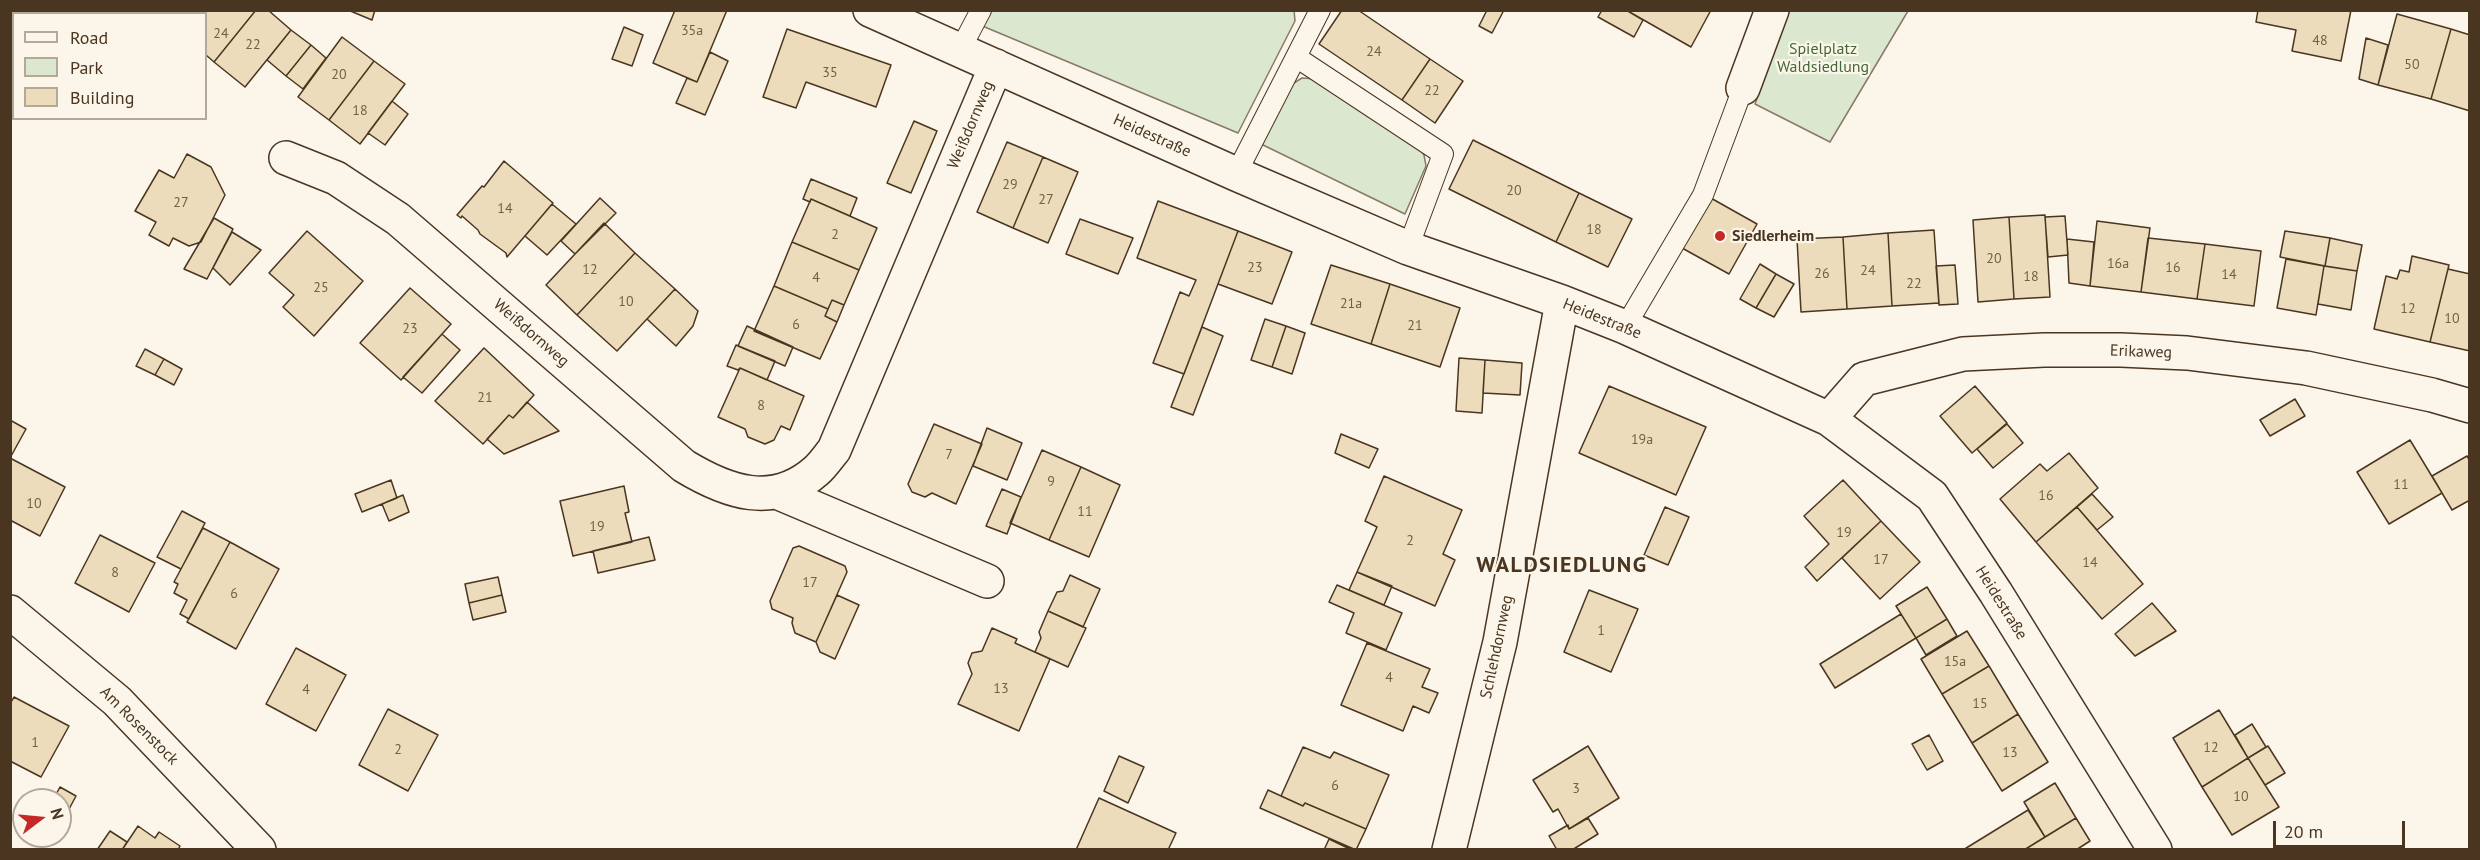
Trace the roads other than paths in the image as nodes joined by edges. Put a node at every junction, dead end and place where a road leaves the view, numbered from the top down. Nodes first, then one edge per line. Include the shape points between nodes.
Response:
1 (870, 10) edge
2 (981, 10) edge
3 (1320, 10) edge
4 (1772, 10) edge
5 (960, 50) junction
6 (1296, 57) junction
7 (996, 66) junction
8 (1743, 88) joint
9 (285, 158) dead end
10 (1236, 174) junction
11 (1408, 248) junction
12 (1562, 302) junction
13 (1625, 327) junction
14 (2469, 406) edge
15 (1829, 419) junction
16 (779, 493) junction
17 (987, 581) dead end
18 (10, 612) edge
19 (259, 849) edge
20 (1449, 849) edge
21 (2155, 849) edge

1 - 5 street, Heidestraße
2 - 5 lane
3 - 6 lane
4 - 8 street
5 - 7 street, Heidestraße
6 - 10 lane
6 - 11 lane via 1443,154
7 - 10 street, Heidestraße
7 - 16 street, Weißdornweg via 834,450 816,471
8 - 13 lane via 1703,195
9 - 16 street, Weißdornweg via 336,178 398,219 684,466 735,491
10 - 11 street, Heidestraße
11 - 12 street, Heidestraße
12 - 13 street, Heidestraße
12 - 20 street, Schlehdornweg via 1500,642
13 - 15 street, Heidestraße
14 - 15 street, Erikaweg via 2306,368 2187,353 2044,350 1963,354 1864,379
15 - 21 street, Heidestraße via 1932,496
16 - 17 street, Weißdornweg
18 - 19 street, Am Rosenstock via 117,702

